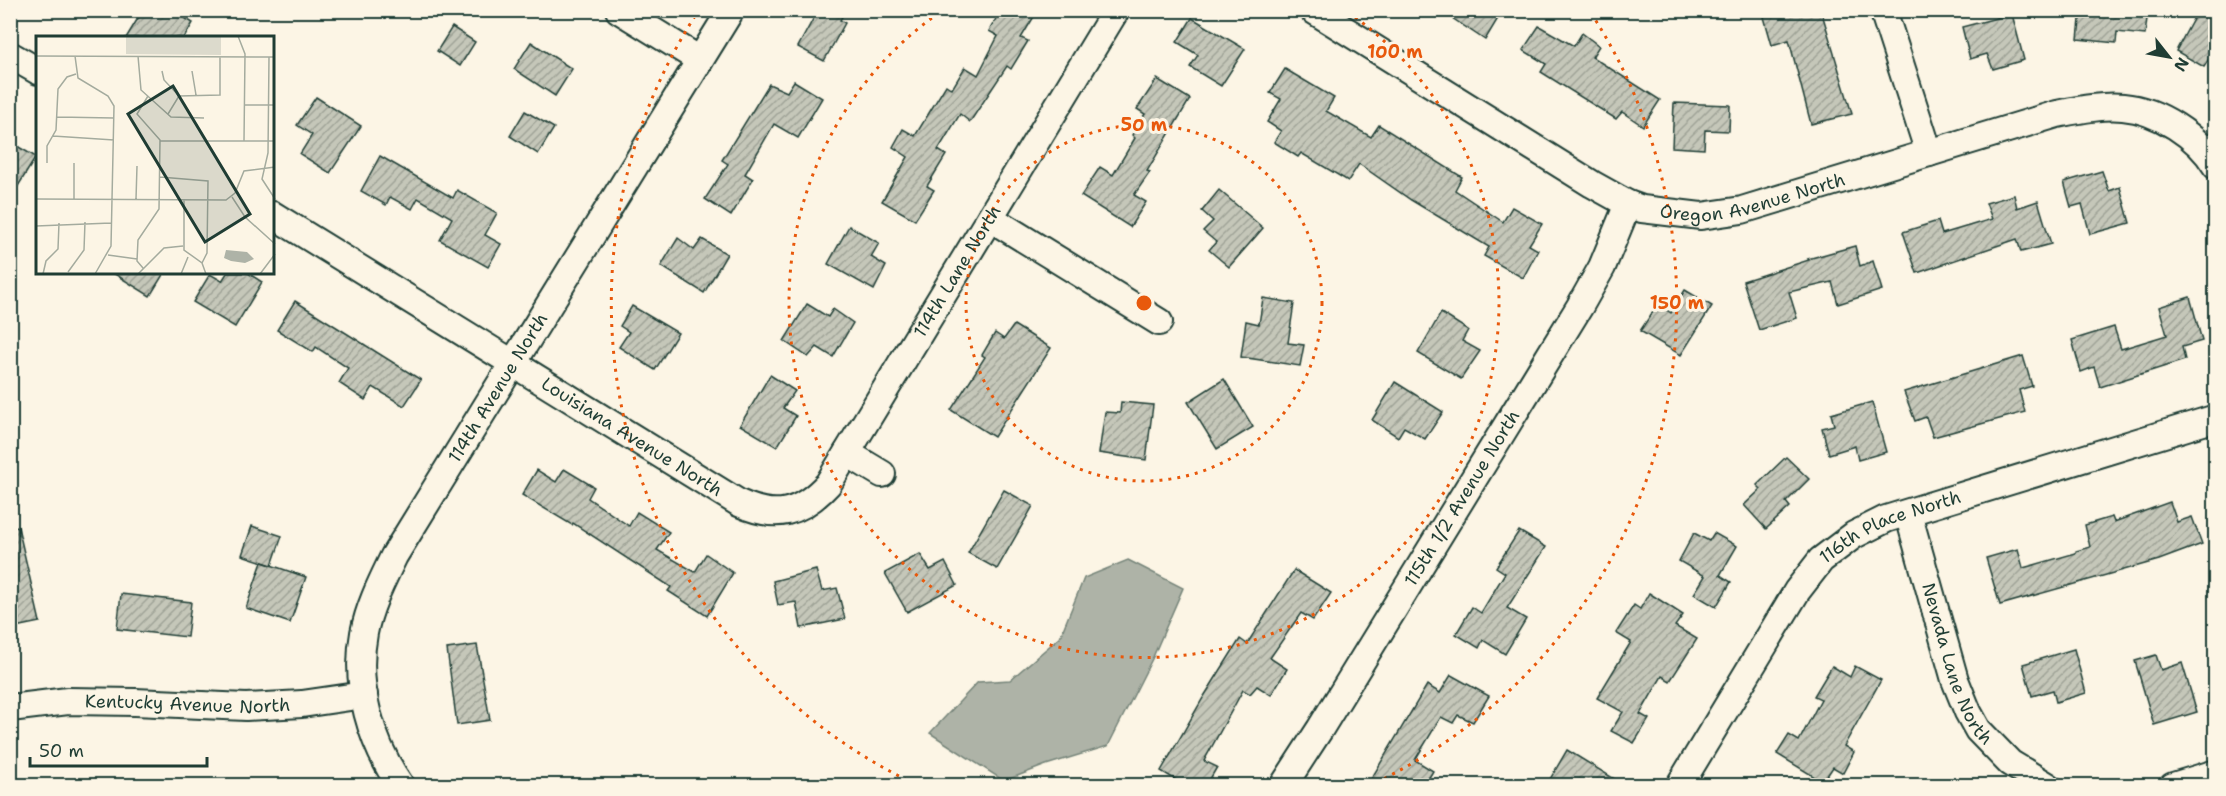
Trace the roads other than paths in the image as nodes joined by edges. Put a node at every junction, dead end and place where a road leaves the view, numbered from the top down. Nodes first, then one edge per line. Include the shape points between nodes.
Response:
1 (619, 10) edge
2 (731, 10) edge
3 (1116, 10) edge
4 (1313, 10) edge
5 (1883, 10) edge
6 (10, 55) edge
7 (700, 60) junction
8 (36, 70) edge
9 (1929, 153) junction
10 (2216, 166) edge
11 (1628, 204) junction
12 (274, 216) edge
13 (990, 218) junction
14 (1159, 322) dead end
15 (513, 362) junction
16 (2216, 418) edge
17 (846, 453) junction
18 (882, 474) dead end
19 (779, 513) joint
20 (1908, 513) junction
21 (364, 695) junction
22 (10, 708) edge
23 (2216, 773) edge
24 (401, 786) edge
25 (1283, 786) edge
26 (1679, 786) edge
27 (2048, 786) edge
28 (2173, 786) edge

1 - 7 street
2 - 7 street, 114th Avenue North
3 - 13 street, 114th Lane North
4 - 11 street, Oregon Avenue North
5 - 9 street
6 - 8 street
7 - 15 street, 114th Avenue North
9 - 10 street, Oregon Avenue North via 2057,114 2123,107 2155,115 2190,136
9 - 11 street, Oregon Avenue North via 1742,210 1701,216
11 - 25 street, 115th 1/2 Avenue North via 1602,267 1580,306
12 - 15 street, Louisiana Avenue North
13 - 14 street
13 - 17 street, 114th Lane North
15 - 19 street, Louisiana Avenue North via 739,503 758,512
15 - 21 street, 114th Avenue North via 394,556 375,596 364,633
16 - 20 street, 116th Place North
17 - 18 street
17 - 19 street, 114th Lane North via 815,498 800,508
20 - 26 street, 116th Place North via 1854,535 1821,560 1797,591
20 - 27 street, Nevada Lane North via 1955,680 1968,712 1978,730 2010,763
21 - 22 street, Kentucky Avenue North via 246,707 68,701
21 - 24 street, 114th Avenue North via 372,732
23 - 28 street

